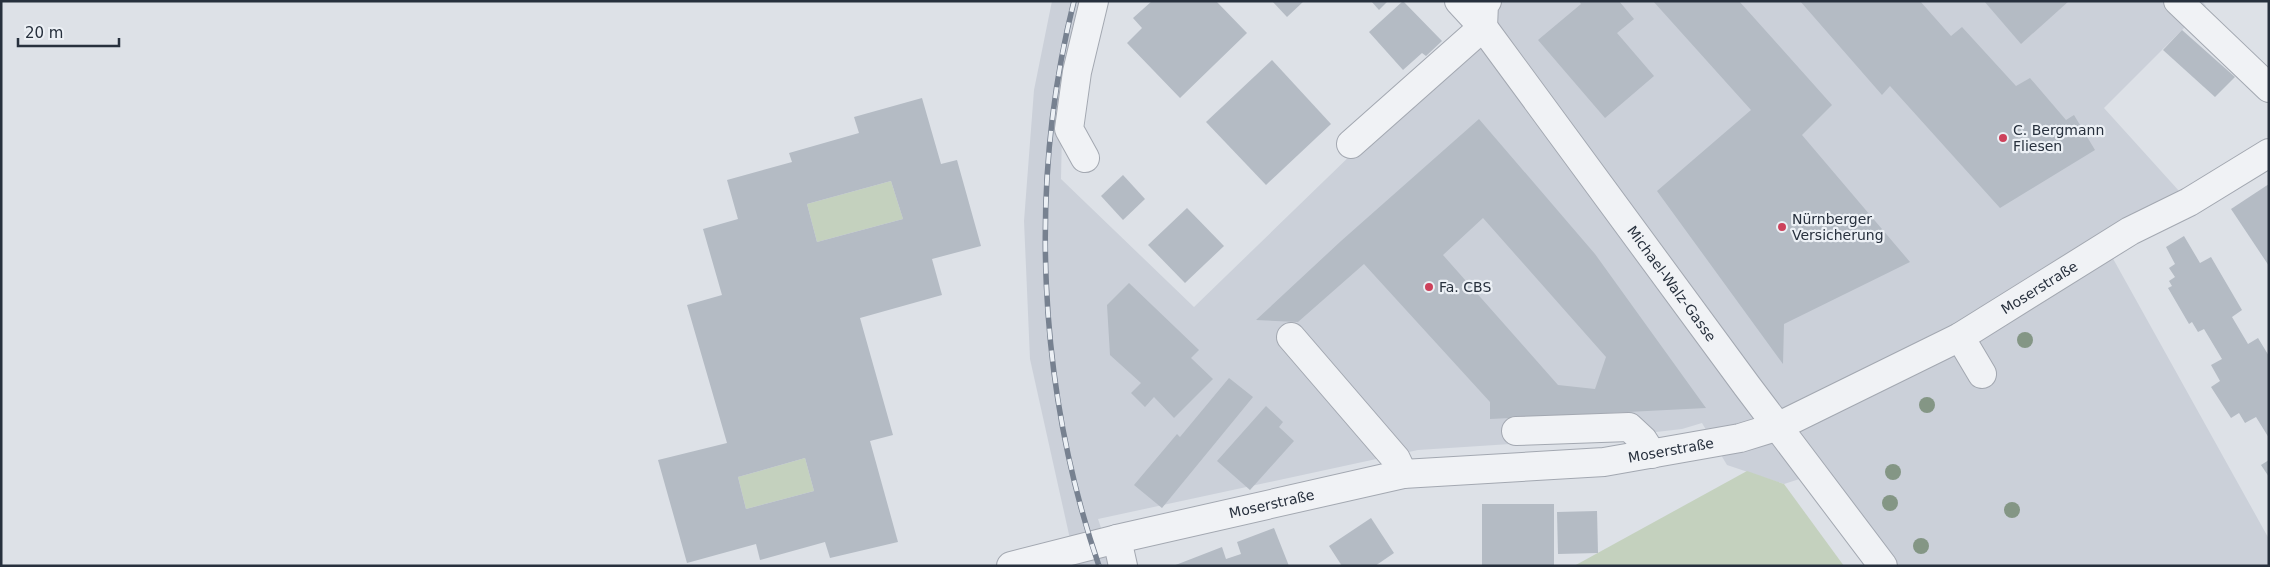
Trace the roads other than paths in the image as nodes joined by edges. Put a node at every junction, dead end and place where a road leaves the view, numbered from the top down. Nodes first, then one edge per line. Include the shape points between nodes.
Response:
1 (1094, 1) edge
2 (1459, 1) edge
3 (2178, 1) edge
4 (1485, 14) edge
5 (2269, 88) edge
6 (1351, 144) dead end
7 (2269, 152) edge
8 (1085, 158) dead end
9 (1291, 337) dead end
10 (1960, 337) junction
11 (1982, 374) dead end
12 (1779, 426) junction
13 (1516, 431) dead end
14 (1652, 454) junction
15 (1402, 474) junction
16 (1117, 539) junction
17 (1011, 566) edge
18 (1123, 566) edge
19 (1883, 566) edge

1 - 8 street via 1077,72 1070,129
2 - 4 street, Michael-Walz-Gasse
3 - 5 street
4 - 6 street
4 - 12 street, Michael-Walz-Gasse via 1747,386
7 - 10 street, Moserstraße via 2189,202 2130,231
9 - 15 street via 1396,459
10 - 11 street
10 - 12 street, Moserstraße
12 - 14 street, Moserstraße via 1740,438
12 - 19 street, Michael-Walz-Gasse
13 - 14 street via 1629,427
14 - 15 street, Moserstraße via 1604,462
15 - 16 street, Moserstraße
16 - 17 street, Moserstraße
16 - 18 street

